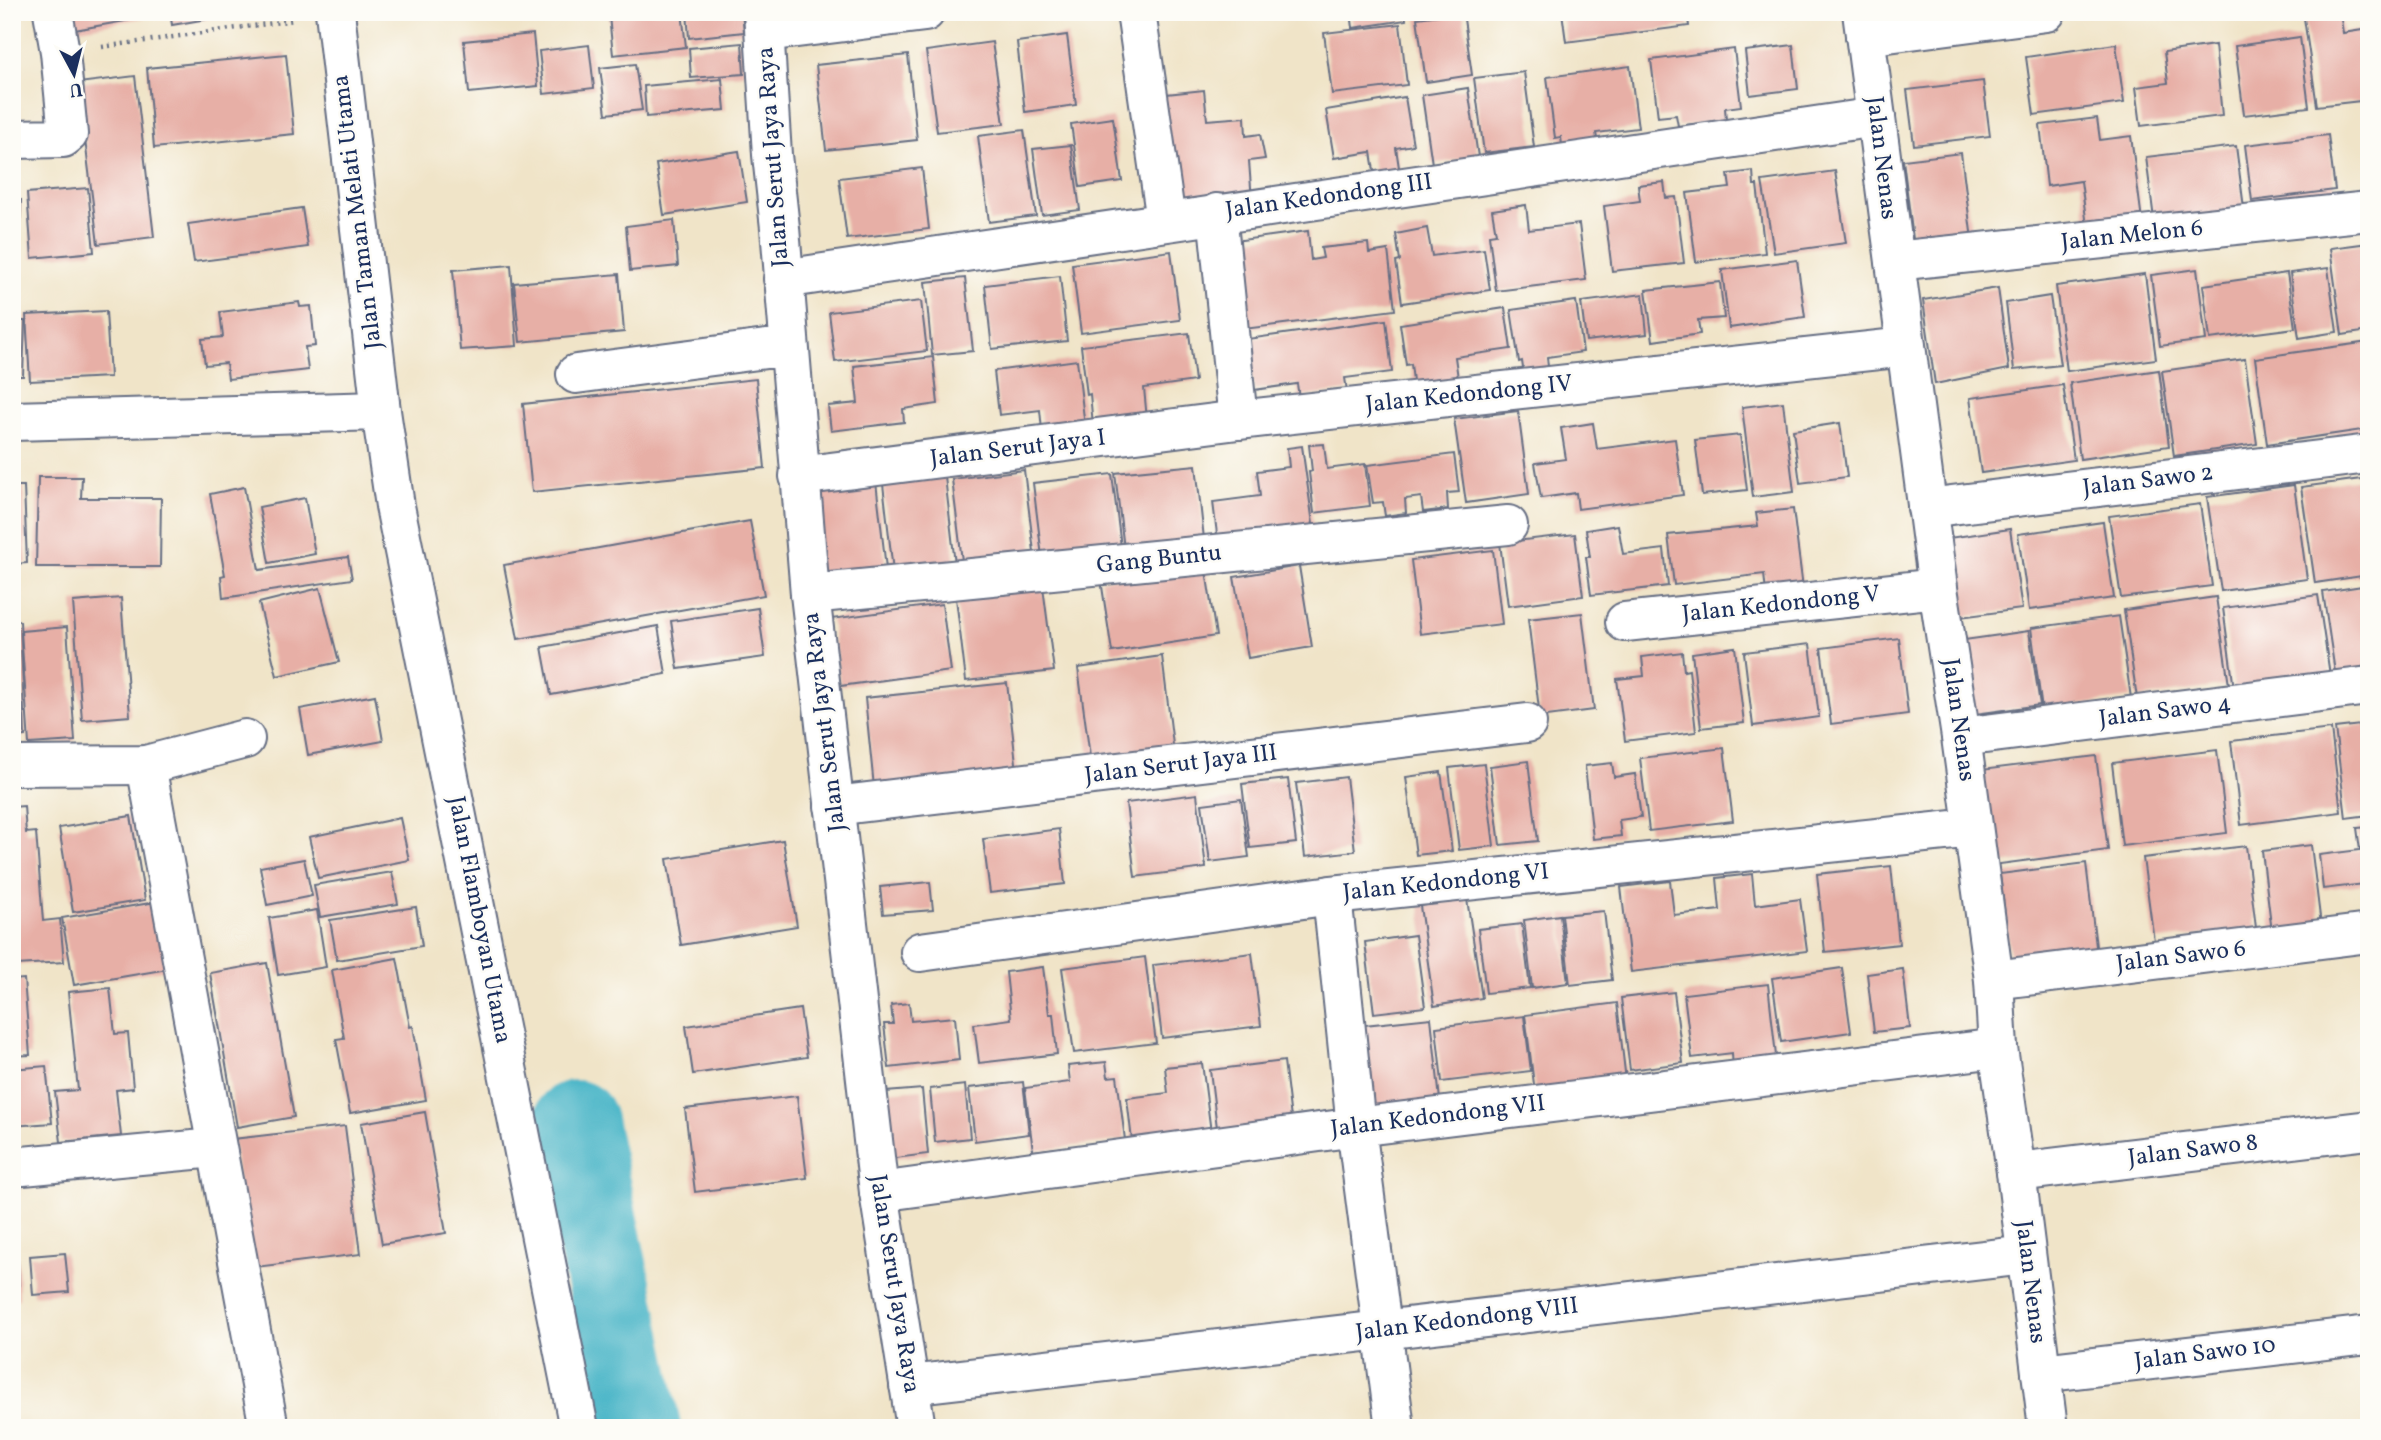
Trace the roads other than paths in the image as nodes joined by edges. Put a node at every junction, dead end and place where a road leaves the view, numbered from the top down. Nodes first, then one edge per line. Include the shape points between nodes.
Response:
1 (53, 12) edge
2 (925, 12) edge
3 (1136, 12) edge
4 (2046, 12) edge
5 (335, 13) edge
6 (764, 22) edge
7 (1863, 24) edge
8 (1876, 117) junction
9 (12, 139) edge
10 (2369, 211) edge
11 (1216, 213) junction
12 (1166, 221) junction
13 (1895, 261) junction
14 (783, 279) junction
15 (1906, 347) junction
16 (788, 349) junction
17 (576, 374) dead end
18 (381, 411) junction
19 (1238, 420) junction
20 (12, 421) edge
21 (2369, 454) edge
22 (799, 476) junction
23 (1927, 508) junction
24 (1508, 525) dead end
25 (1938, 589) junction
26 (810, 594) junction
27 (1625, 622) dead end
28 (2369, 686) edge
29 (1527, 723) dead end
30 (1961, 737) junction
31 (245, 739) dead end
32 (146, 765) junction
33 (12, 766) edge
34 (834, 806) junction
35 (1973, 828) junction
36 (1332, 895) junction
37 (2369, 933) edge
38 (920, 952) dead end
39 (1994, 980) junction
40 (1998, 1048) junction
41 (1356, 1127) junction
42 (2369, 1130) edge
43 (215, 1149) junction
44 (12, 1167) edge
45 (2017, 1172) junction
46 (879, 1192) junction
47 (2026, 1255) junction
48 (1381, 1330) junction
49 (2369, 1335) edge
50 (2041, 1373) junction
51 (909, 1385) junction
52 (269, 1428) edge
53 (579, 1428) edge
54 (916, 1428) edge
55 (1395, 1428) edge
56 (2048, 1428) edge

1 - 9 street via 68,134 63,138
2 - 6 street
3 - 12 street
4 - 7 street
5 - 18 street, Jalan Taman Melati Utama
6 - 14 street, Jalan Serut Jaya Raya
7 - 8 street, Jalan Nenas
8 - 11 street, Jalan Kedondong III
8 - 13 street, Jalan Nenas
10 - 13 street, Jalan Melon 6
11 - 12 street, Jalan Kedondong III
11 - 19 street
12 - 14 street, Jalan Kedondong III
13 - 15 street, Jalan Nenas
14 - 16 street, Jalan Serut Jaya Raya
15 - 19 street, Jalan Kedondong IV
15 - 23 street, Jalan Nenas
16 - 17 street
16 - 22 street, Jalan Serut Jaya Raya
18 - 20 street
18 - 53 street, Jalan Flamboyan Utama via 398,519
19 - 22 street, Jalan Serut Jaya I
21 - 23 street, Jalan Sawo 2
22 - 26 street, Jalan Serut Jaya Raya
23 - 25 street, Jalan Nenas
24 - 26 street, Gang Buntu
25 - 27 street, Jalan Kedondong V
25 - 30 street, Jalan Nenas
26 - 34 street, Jalan Serut Jaya Raya
28 - 30 street, Jalan Sawo 4
29 - 34 street, Jalan Serut Jaya III
30 - 35 street, Jalan Nenas
31 - 32 street
32 - 33 street
32 - 43 street
34 - 46 street, Jalan Serut Jaya Raya
35 - 36 street, Jalan Kedondong VI
35 - 39 street, Jalan Nenas
36 - 38 street, Jalan Kedondong VI
36 - 41 street
37 - 39 street, Jalan Sawo 6
39 - 40 street, Jalan Nenas
40 - 41 street, Jalan Kedondong VII
40 - 45 street, Jalan Nenas
41 - 46 street, Jalan Kedondong VII
41 - 48 street
42 - 45 street, Jalan Sawo 8
43 - 44 street
43 - 52 street
45 - 47 street, Jalan Nenas
46 - 51 street, Jalan Serut Jaya Raya
47 - 48 street, Jalan Kedondong VIII
47 - 50 street, Jalan Nenas
48 - 51 street, Jalan Kedondong VIII
48 - 55 street
49 - 50 street, Jalan Sawo 10
50 - 56 street, Jalan Nenas
51 - 54 street, Jalan Serut Jaya Raya

